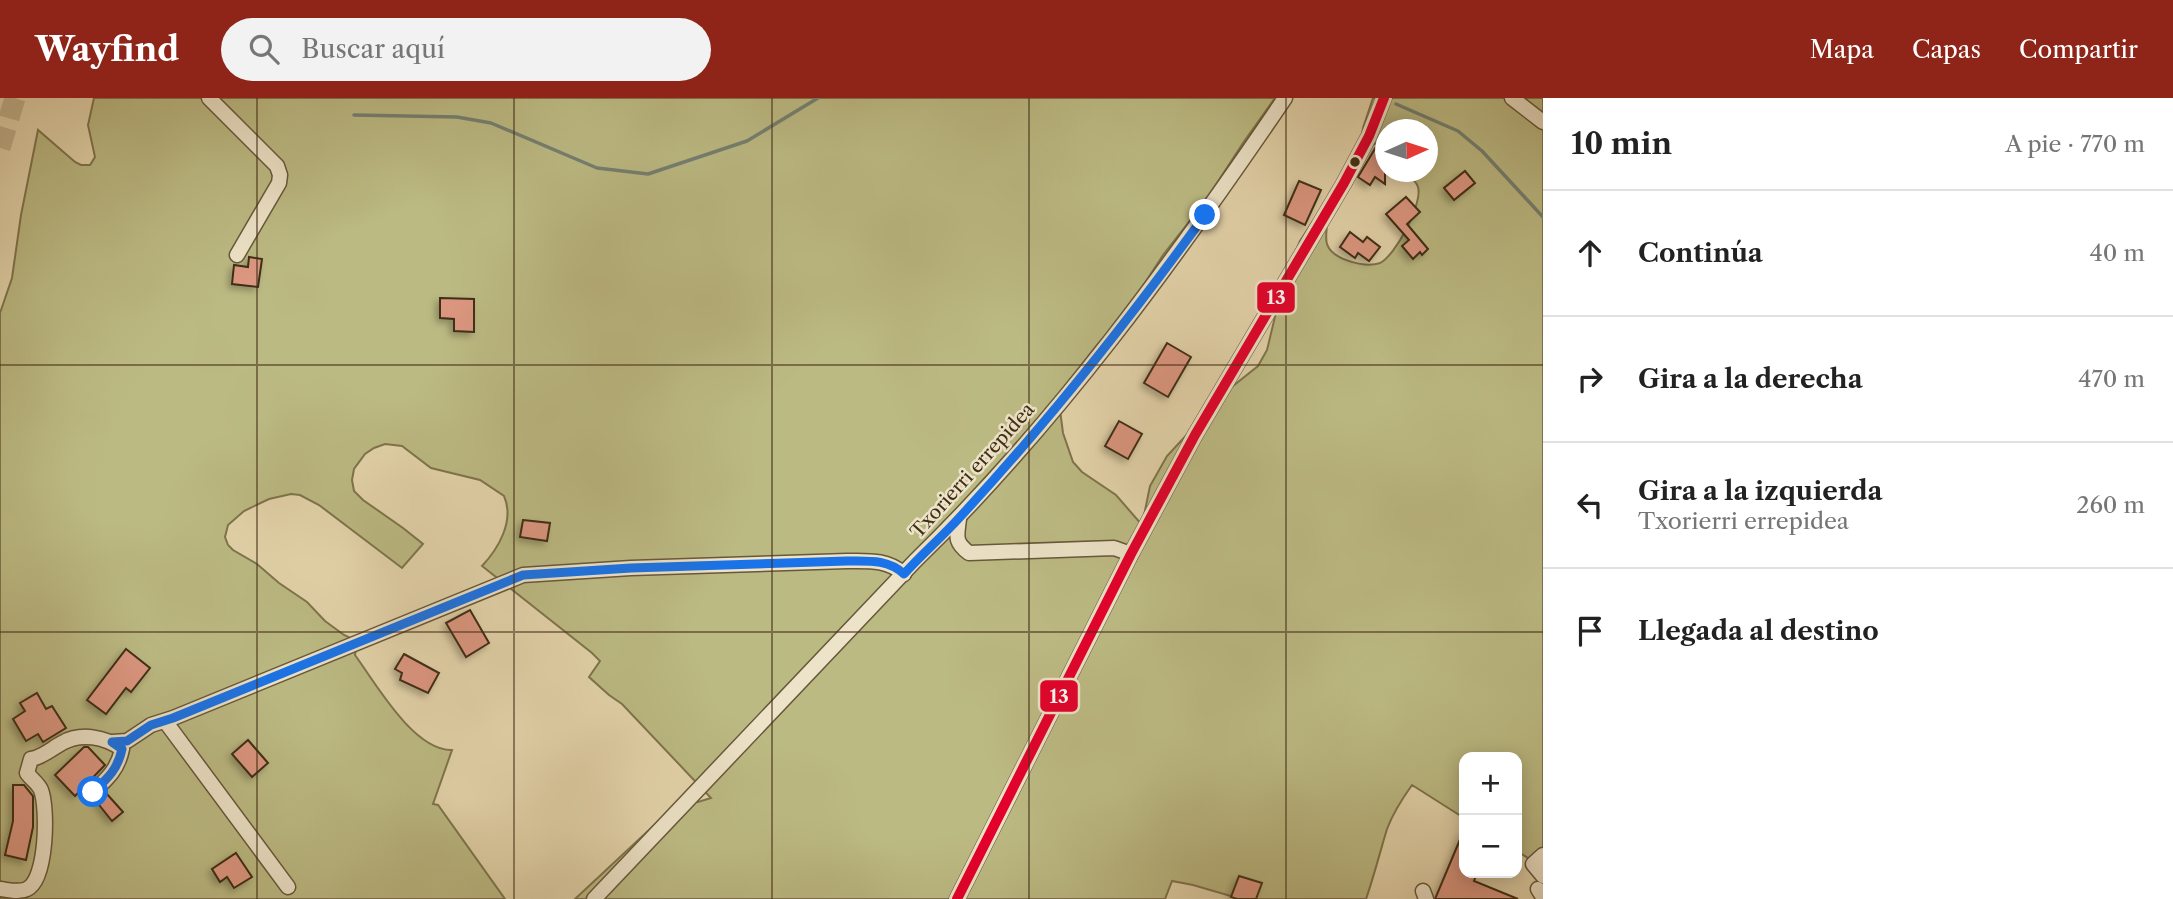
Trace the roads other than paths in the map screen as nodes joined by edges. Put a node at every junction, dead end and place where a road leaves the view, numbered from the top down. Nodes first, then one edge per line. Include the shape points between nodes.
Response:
1 (209, 98) edge
2 (1285, 98) edge
3 (1512, 98) edge
4 (1383, 101) edge
5 (1543, 122) edge
6 (237, 255) dead end
7 (959, 519) junction
8 (1131, 554) junction
9 (904, 574) junction
10 (165, 721) junction
11 (112, 742) junction
12 (93, 792) dead end
13 (1543, 855) edge
14 (288, 887) dead end
15 (1541, 887) edge
16 (0, 889) edge
17 (594, 899) edge
18 (957, 899) edge

1 - 6 street via 277,166 280,175
2 - 7 street, Txorierri errepidea via 1147,294
3 - 5 street
4 - 8 street via 1345,183 1195,435
7 - 8 street via 957,538 969,553 1114,548
7 - 9 street, Txorierri errepidea
8 - 18 street
9 - 10 street via 877,561 847,561 523,575
9 - 17 street, Txorierri errepidea
10 - 11 street via 127,741
10 - 14 street
11 - 12 street via 122,749 119,762
11 - 16 street via 73,738 31,759 27,773 40,787 43,800 40,868 29,888
13 - 15 street via 1534,864

